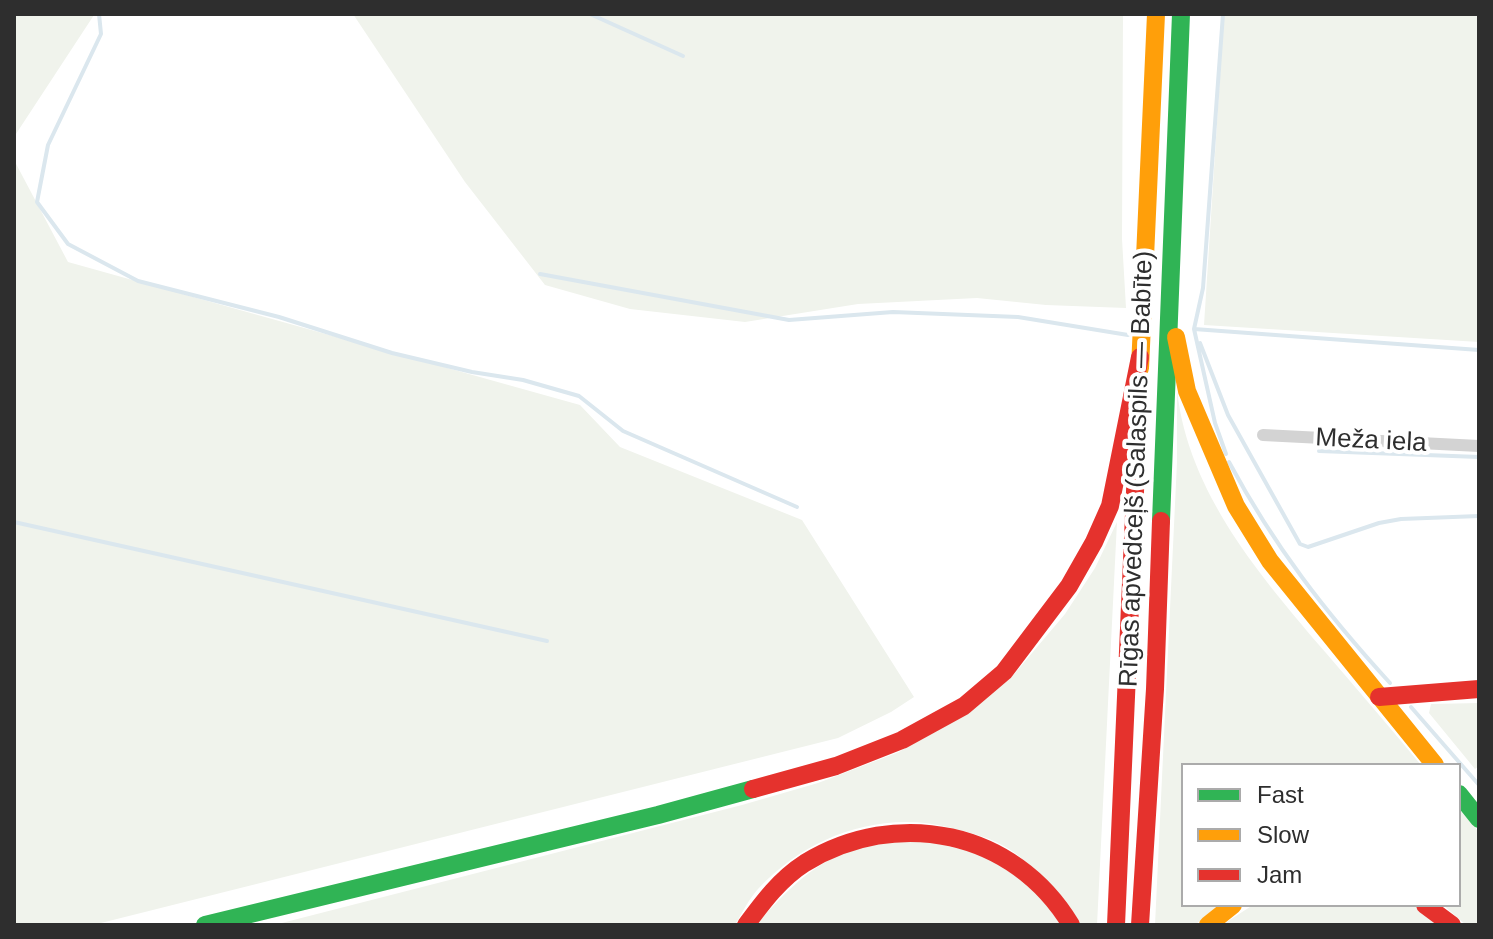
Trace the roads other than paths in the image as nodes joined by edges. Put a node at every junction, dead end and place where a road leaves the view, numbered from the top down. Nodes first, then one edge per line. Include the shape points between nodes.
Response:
1 (1156, 14) edge
2 (1181, 14) edge
3 (1169, 292) junction
4 (1140, 357) junction
5 (1263, 435) dead end
6 (1479, 446) edge
7 (1479, 689) edge
8 (1379, 697) junction
9 (1433, 763) edge
10 (1461, 796) edge
11 (1479, 819) edge
12 (1230, 907) edge
13 (1428, 907) edge
14 (205, 925) edge
15 (746, 925) edge
16 (1071, 925) edge
17 (1116, 925) edge
18 (1140, 925) edge
19 (1208, 925) edge
20 (1452, 925) edge

1 - 4 main road, Rīgas apvedceļš (Salaspils — Babīte)
2 - 3 main road, Rīgas apvedceļš (Salaspils — Babīte)
3 - 8 main road via 1187,391 1236,506 1270,561
3 - 18 main road, Rīgas apvedceļš (Salaspils — Babīte) via 1155,689
4 - 14 main road via 1110,506 1094,542 1069,586 1004,672 964,706 902,740 836,766 658,815
4 - 17 main road, Rīgas apvedceļš (Salaspils — Babīte)
5 - 6 street, Meža iela
7 - 8 main road
8 - 9 main road
10 - 11 main road
12 - 19 main road
13 - 20 main road
15 - 16 main road via 769,892 811,859 852,838 902,830 950,835 995,852 1051,897

